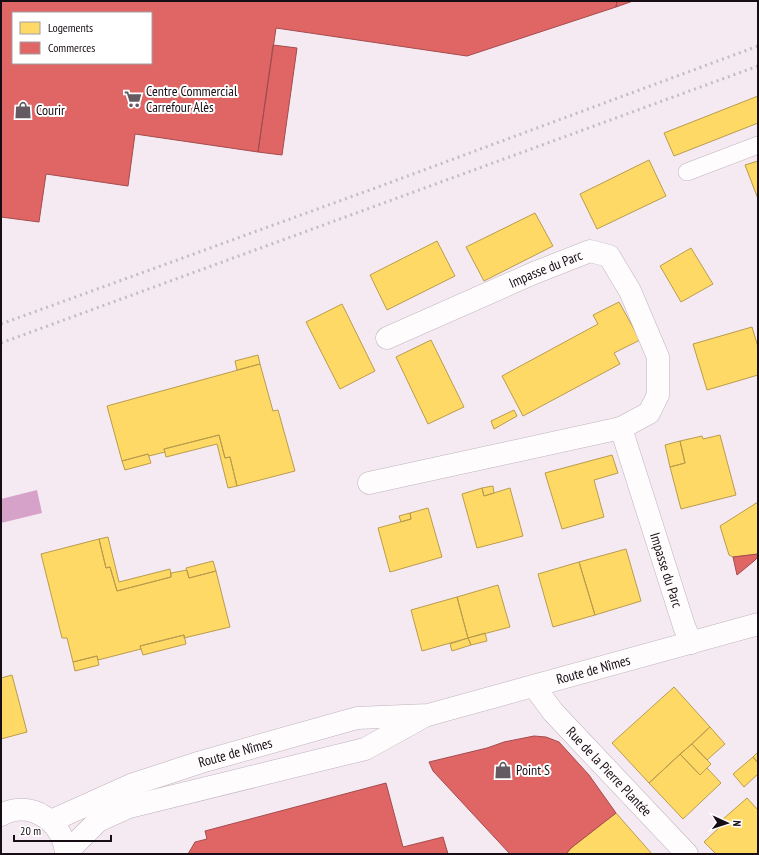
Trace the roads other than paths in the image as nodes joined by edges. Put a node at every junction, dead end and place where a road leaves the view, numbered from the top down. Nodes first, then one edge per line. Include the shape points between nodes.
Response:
1 (758, 145) edge
2 (687, 172) dead end
3 (387, 338) dead end
4 (621, 428) junction
5 (369, 483) dead end
6 (758, 624) edge
7 (691, 643) junction
8 (534, 686) junction
9 (428, 715) junction
10 (1, 815) edge
11 (51, 821) junction
12 (66, 854) edge
13 (687, 854) edge

1 - 2 lane
3 - 4 main road, Impasse du Parc via 590,251 609,256 630,290 658,356 658,395 649,413
4 - 5 main road, Impasse du Parc
4 - 7 main road, Impasse du Parc
6 - 7 main road, Route de Nîmes
7 - 8 main road, Route de Nîmes
8 - 9 main road, Route de Nîmes
8 - 13 main road, Rue de la Pierre Plantée via 552,712
9 - 11 main road, Route de Nîmes via 357,718 131,785
9 - 12 main road, Route de Nîmes via 365,749 129,807 98,821
10 - 11 main road via 22,809 38,813
11 - 12 main road via 64,841

